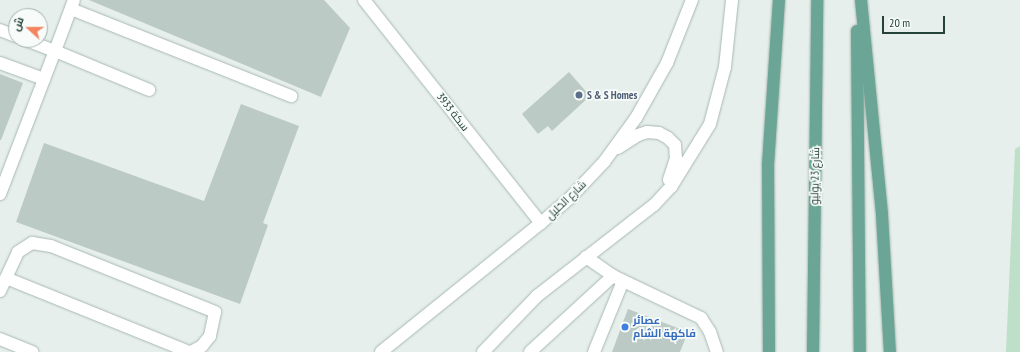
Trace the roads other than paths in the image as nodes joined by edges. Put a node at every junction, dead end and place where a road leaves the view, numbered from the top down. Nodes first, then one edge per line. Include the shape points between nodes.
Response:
1 (364, 0) edge
2 (692, 0) edge
3 (732, 0) edge
4 (779, 0) edge
5 (817, 0) edge
6 (856, 0) edge
7 (861, 0) edge
8 (73, 5) edge
9 (47, 48) edge
10 (55, 51) junction
11 (0, 63) edge
12 (44, 79) junction
13 (149, 90) dead end
14 (291, 96) dead end
15 (604, 162) junction
16 (0, 194) edge
17 (654, 205) junction
18 (541, 224) junction
19 (586, 257) junction
20 (6, 278) junction
21 (618, 278) junction
22 (0, 291) edge
23 (0, 339) edge
24 (388, 348) edge
25 (33, 352) edge
26 (190, 352) edge
27 (381, 352) edge
28 (483, 352) edge
29 (530, 352) edge
30 (594, 352) edge
31 (718, 352) edge
32 (769, 352) edge
33 (812, 352) edge
34 (860, 352) edge
35 (890, 352) edge

1 - 18 street, سكة 3933
2 - 15 street, شارع الخليل via 667,63 636,118
3 - 17 street via 725,67 710,124 672,187
4 - 32 main road via 768,165
5 - 33 main road, شارع 23 يوليو
6 - 34 main road
7 - 35 main road via 882,215
8 - 10 street
8 - 14 street
9 - 10 street
10 - 12 street
10 - 13 street
11 - 12 street
12 - 16 street
15 - 17 street via 620,146 638,135 647,132 660,133 668,138 674,145 676,158 673,172
15 - 18 street, شارع الخليل
17 - 19 street
18 - 24 street, شارع الخليل
19 - 21 street
19 - 28 street via 537,296
20 - 22 street
20 - 26 street
20 - 26 street via 18,252 32,243 51,246 203,306 215,312 213,328 202,346
21 - 29 street
21 - 30 street
21 - 31 street via 701,318
23 - 25 street
24 - 27 street, شارع الخليل

